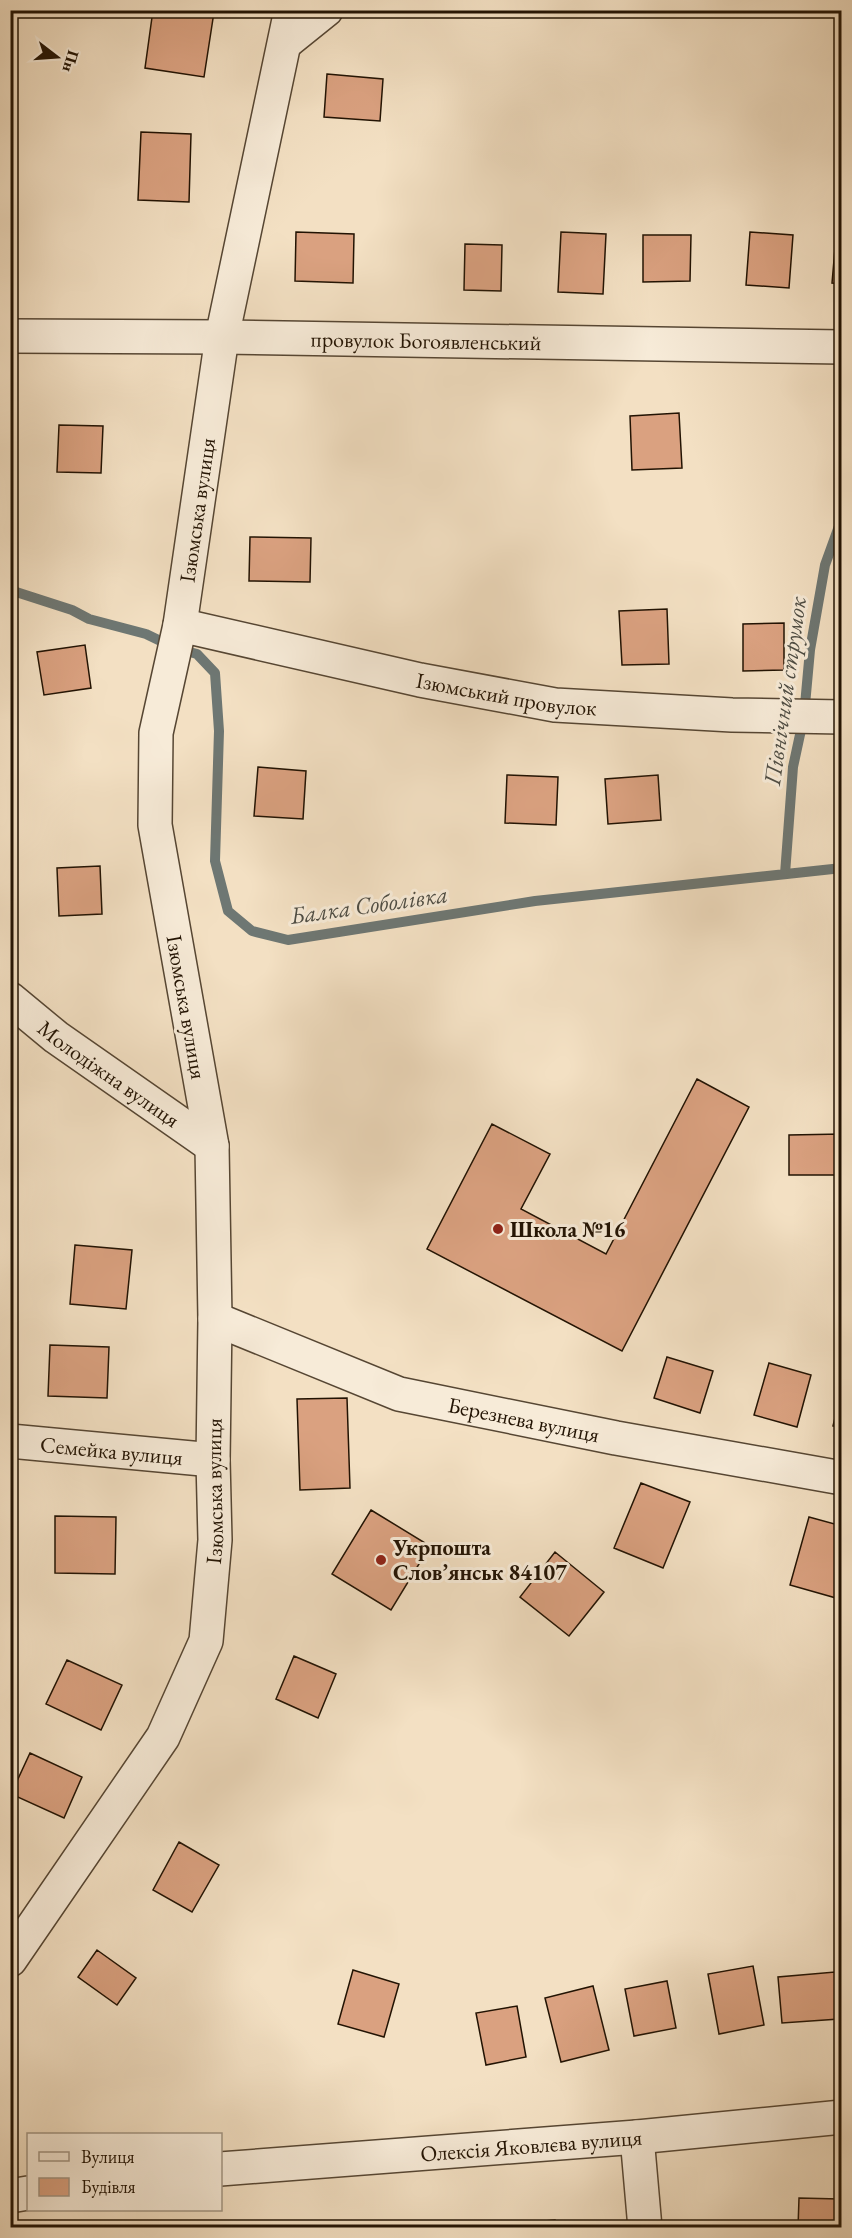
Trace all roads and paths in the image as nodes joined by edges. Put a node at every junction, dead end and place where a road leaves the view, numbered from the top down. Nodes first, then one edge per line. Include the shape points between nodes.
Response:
1 (291, 10) edge
2 (326, 10) edge
3 (285, 43) junction
4 (10, 336) edge
5 (222, 337) junction
6 (842, 347) edge
7 (180, 625) junction
8 (842, 717) edge
9 (10, 999) edge
10 (212, 1146) junction
11 (215, 1319) junction
12 (10, 1441) edge
13 (213, 1460) junction
14 (842, 1478) edge
15 (10, 1960) edge
16 (842, 2117) edge
17 (638, 2137) junction
18 (222, 2169) edge
19 (27, 2193) edge
20 (10, 2196) edge
21 (645, 2228) edge

1 - 3 street, Ізюмська вулиця
2 - 3 street
3 - 5 street, Ізюмська вулиця
4 - 5 street, провулок Богоявленський
5 - 6 street, провулок Богоявленський
5 - 7 street, Ізюмська вулиця
7 - 8 street, Ізюмський провулок via 420,681 555,705
7 - 10 street, Ізюмська вулиця via 156,733 155,825
9 - 10 street, Молодіжна вулиця via 56,1037
10 - 11 street, Ізюмська вулиця
11 - 13 street, Ізюмська вулиця
11 - 14 street, Березнева вулиця via 399,1394
12 - 13 street, Семейка вулиця
13 - 15 street, Ізюмська вулиця via 215,1540 206,1641 163,1737
16 - 17 street, Олексія Яковлєва вулиця
17 - 18 street, Олексія Яковлєва вулиця
17 - 21 street
19 - 20 street

